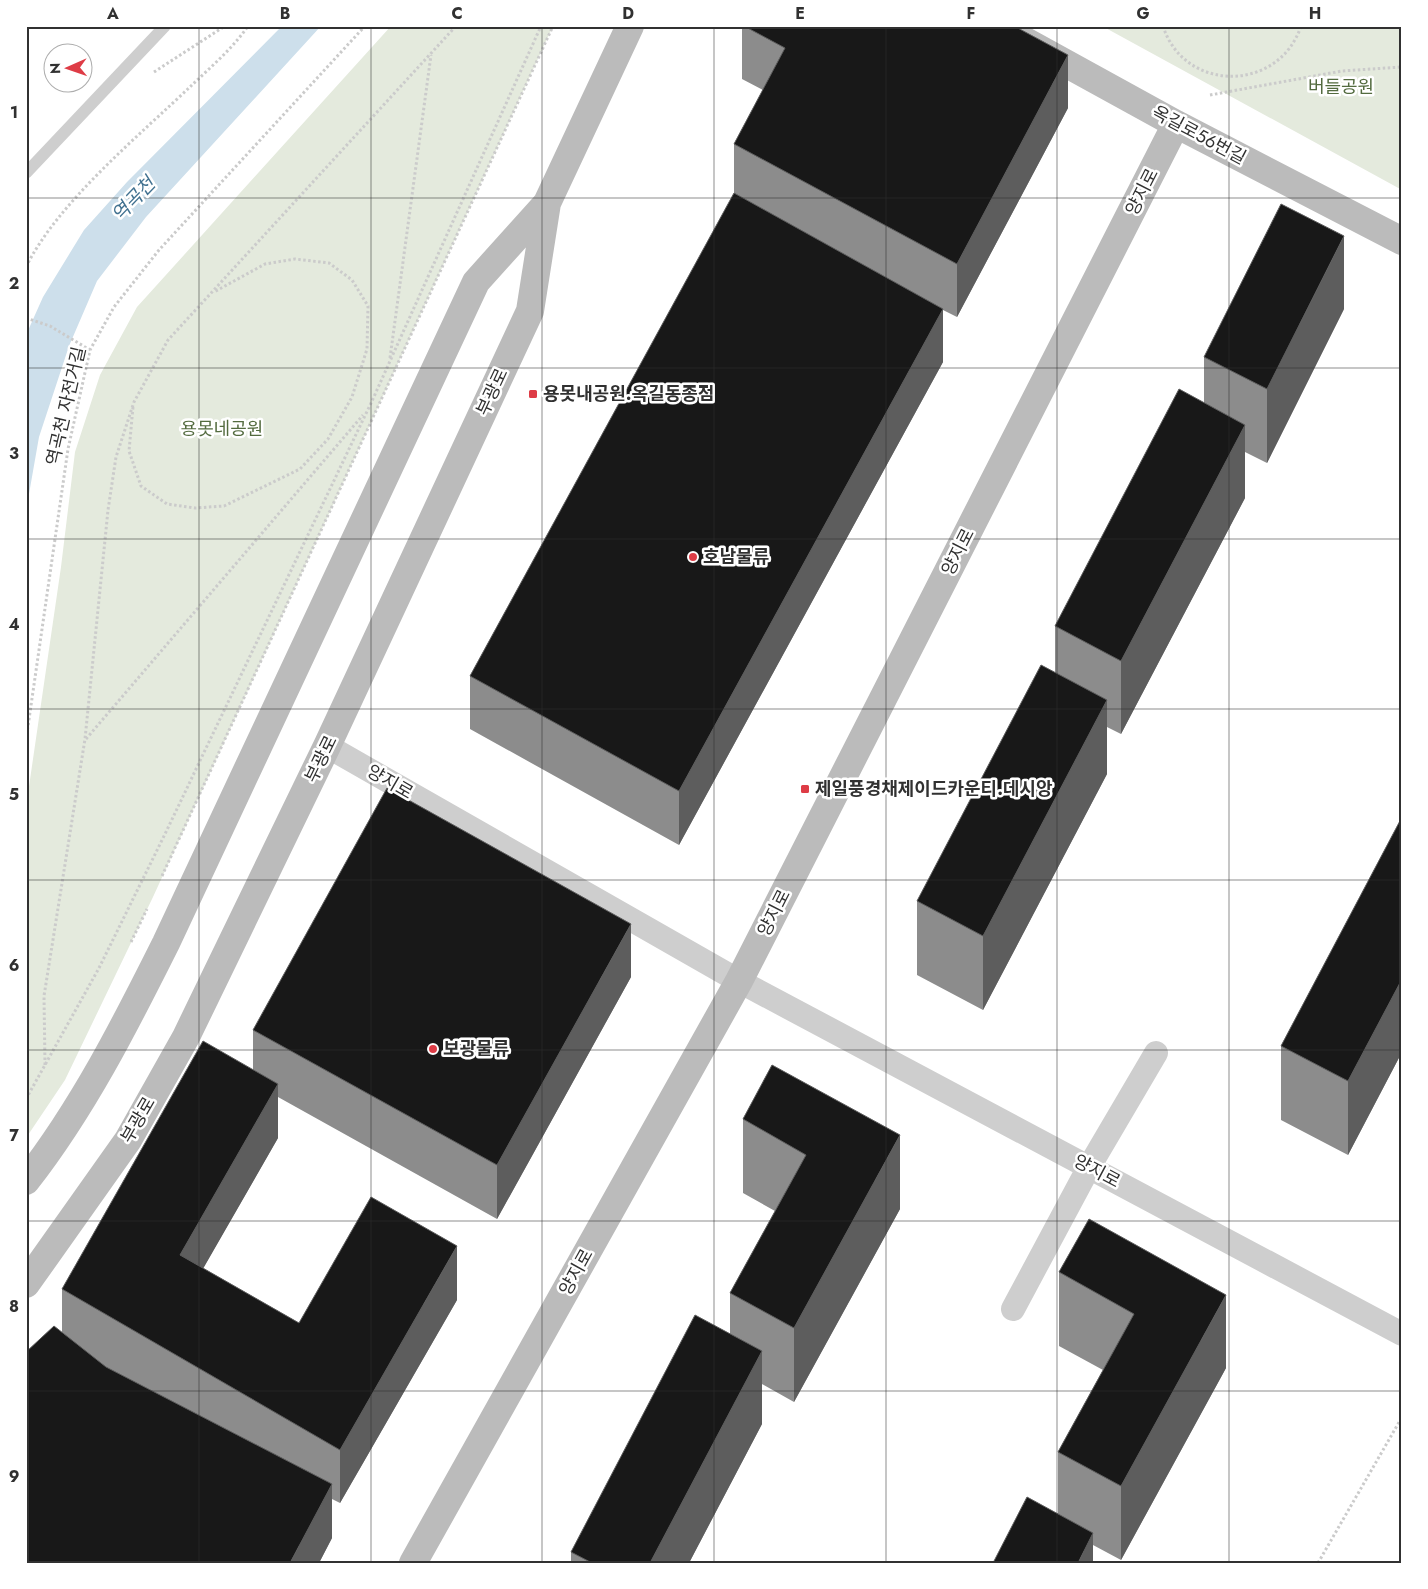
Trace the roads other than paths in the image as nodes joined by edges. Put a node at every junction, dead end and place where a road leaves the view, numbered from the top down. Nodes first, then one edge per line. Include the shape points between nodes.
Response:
1 (165, 26) edge
2 (630, 26) edge
3 (998, 26) edge
4 (1176, 124) junction
5 (26, 173) edge
6 (547, 203) junction
7 (1402, 241) edge
8 (327, 746) junction
9 (739, 981) junction
10 (1156, 1053) dead end
11 (1089, 1167) junction
12 (26, 1181) edge
13 (26, 1284) edge
14 (1013, 1309) dead end
15 (1402, 1334) edge
16 (413, 1563) edge

1 - 5 lane
2 - 6 main road, 부광로
3 - 4 main road, 옥길로56번길
4 - 7 main road, 옥길로56번길
4 - 9 main road, 양지로
6 - 8 main road, 부광로 via 530,311
6 - 12 main road, 부광로 via 476,282 116,1043 55,1144
8 - 9 street, 양지로
8 - 13 main road, 부광로 via 186,1037 128,1140
9 - 11 street, 양지로
9 - 16 main road, 양지로
10 - 11 street
11 - 14 street
11 - 15 street, 양지로

